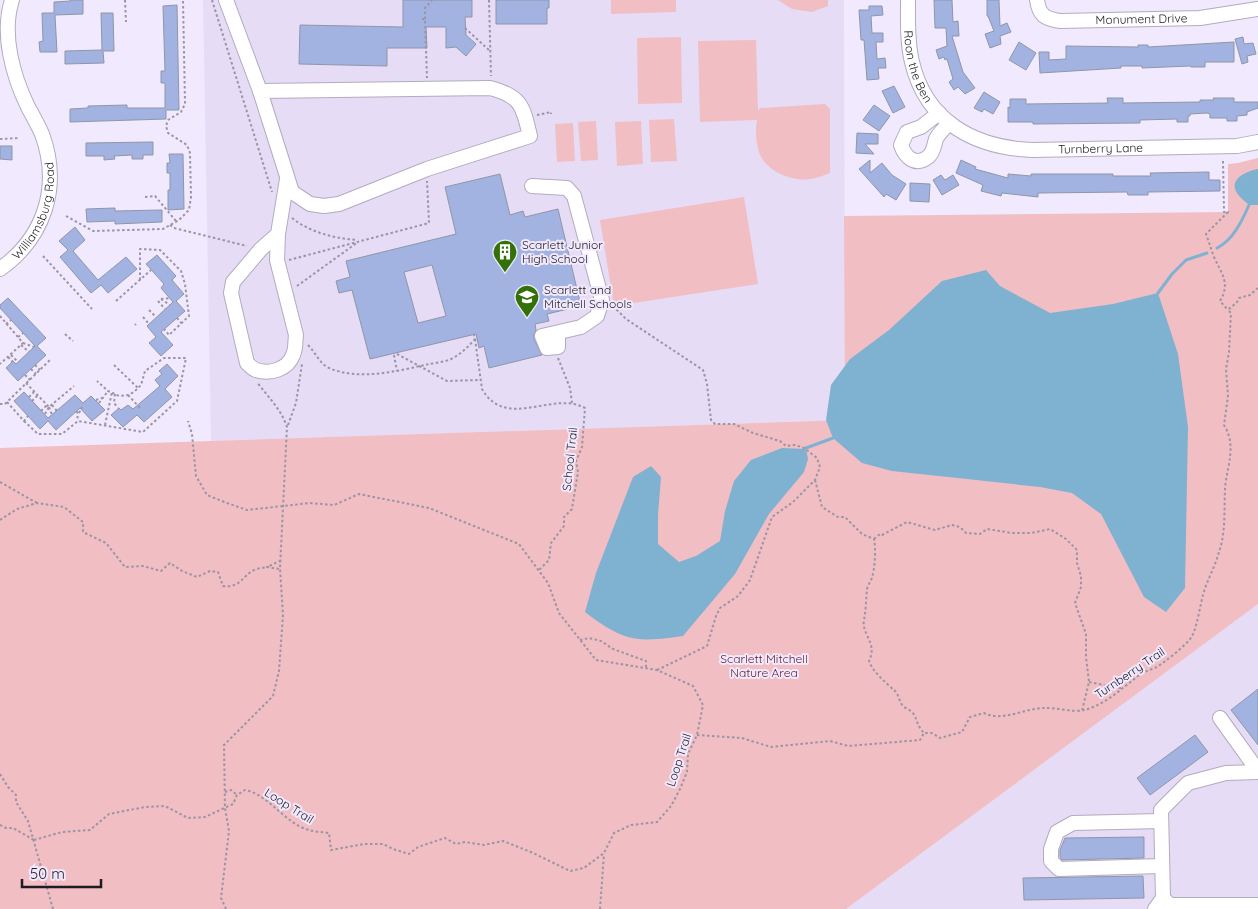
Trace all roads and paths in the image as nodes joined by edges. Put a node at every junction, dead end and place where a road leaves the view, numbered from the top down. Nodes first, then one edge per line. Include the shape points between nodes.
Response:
1 (12, 0) edge
2 (126, 0) edge
3 (183, 0) edge
4 (212, 0) edge
5 (226, 0) edge
6 (432, 0) edge
7 (489, 0) edge
8 (908, 0) edge
9 (1037, 0) edge
10 (1258, 9) edge
11 (126, 22) dead end
12 (466, 28) dead end
13 (490, 51) junction
14 (491, 78) dead end
15 (427, 86) junction
16 (260, 91) junction
17 (545, 113) dead end
18 (551, 114) dead end
19 (944, 118) joint
20 (20, 138) dead end
21 (0, 139) edge
22 (1258, 142) edge
23 (1223, 161) dead end
24 (427, 169) junction
25 (287, 176) junction
26 (532, 186) dead end
27 (273, 195) dead end
28 (144, 197) dead end
29 (66, 216) dead end
30 (288, 216) dead end
31 (176, 221) junction
32 (170, 226) junction
33 (278, 234) junction
34 (360, 241) junction
35 (253, 247) dead end
36 (43, 256) dead end
37 (286, 260) dead end
38 (0, 269) edge
39 (151, 270) dead end
40 (140, 280) junction
41 (1258, 288) edge
42 (294, 289) dead end
43 (170, 298) dead end
44 (602, 300) junction
45 (116, 301) dead end
46 (158, 301) dead end
47 (170, 305) dead end
48 (92, 309) dead end
49 (166, 309) dead end
50 (149, 310) dead end
51 (1228, 310) junction
52 (0, 316) edge
53 (143, 317) dead end
54 (156, 318) dead end
55 (177, 318) dead end
56 (11, 320) dead end
57 (181, 322) junction
58 (6, 324) junction
59 (149, 324) dead end
60 (164, 329) dead end
61 (23, 333) dead end
62 (65, 334) dead end
63 (474, 335) dead end
64 (18, 337) junction
65 (475, 339) junction
66 (73, 341) dead end
67 (22, 344) junction
68 (308, 345) dead end
69 (34, 347) dead end
70 (552, 347) joint
71 (29, 352) dead end
72 (11, 355) junction
73 (8, 357) junction
74 (51, 360) dead end
75 (13, 362) dead end
76 (18, 362) dead end
77 (0, 364) edge
78 (303, 364) dead end
79 (35, 366) dead end
80 (114, 366) dead end
81 (421, 366) junction
82 (31, 369) dead end
83 (40, 370) junction
84 (397, 371) junction
85 (36, 374) junction
86 (25, 375) dead end
87 (30, 380) junction
88 (480, 380) junction
89 (97, 381) dead end
90 (256, 381) dead end
91 (26, 383) junction
92 (74, 386) dead end
93 (138, 388) junction
94 (108, 391) junction
95 (34, 392) junction
96 (112, 392) junction
97 (115, 394) junction
98 (38, 395) junction
99 (128, 395) junction
100 (29, 397) dead end
101 (102, 398) junction
102 (96, 400) dead end
103 (32, 401) dead end
104 (7, 402) junction
105 (572, 403) junction
106 (0, 404) edge
107 (99, 404) dead end
108 (49, 406) junction
109 (82, 407) dead end
110 (118, 408) dead end
111 (140, 408) dead end
112 (41, 410) dead end
113 (57, 411) dead end
114 (44, 414) dead end
115 (52, 415) dead end
116 (28, 416) dead end
117 (24, 420) junction
118 (78, 421) junction
119 (188, 421) dead end
120 (105, 426) junction
121 (287, 427) junction
122 (815, 480) junction
123 (0, 482) edge
124 (37, 503) junction
125 (283, 505) junction
126 (0, 520) edge
127 (874, 539) junction
128 (280, 561) junction
129 (266, 567) junction
130 (280, 569) junction
131 (538, 571) junction
132 (580, 640) junction
133 (646, 668) junction
134 (657, 670) junction
135 (1089, 682) junction
136 (1124, 688) junction
137 (1082, 711) junction
138 (1220, 718) dead end
139 (924, 733) junction
140 (697, 735) junction
141 (1258, 771) edge
142 (0, 774) edge
143 (225, 792) junction
144 (237, 795) junction
145 (225, 808) junction
146 (1161, 821) junction
147 (0, 825) edge
148 (34, 840) junction
149 (604, 853) junction
150 (1162, 866) junction
151 (1159, 904) edge
152 (1258, 905) edge
153 (53, 909) edge
154 (226, 909) edge
155 (600, 909) edge

1 - 38 street, Williamsburg Road via 7,26 8,46 24,96 46,147 50,186 47,205 32,240
2 - 11 path
3 - 31 path via 185,104 166,126 168,133 187,145 191,197 189,210
4 - 27 path
5 - 16 street
6 - 15 path via 425,8 424,19
7 - 13 path
8 - 19 street, Roon the Ben via 911,61 918,82
9 - 10 street, Monument Drive via 1042,15 1060,21 1200,18
12 - 13 path
13 - 14 path
15 - 16 street
15 - 24 street via 490,88 506,92 517,100 523,110 530,136
16 - 25 street
17 - 18 path
19 - 22 street, Turnberry Lane via 971,137 1013,149 1236,146
20 - 21 path
23 - 51 path, Turnberry Trail via 1224,212 1228,212 1206,234 1214,258 1225,276 1220,301
24 - 25 street via 338,204 324,206 310,204 292,192
24 - 34 path via 429,223
25 - 33 street
26 - 44 street via 567,188 574,196
28 - 31 path via 155,196
29 - 32 path via 93,231 163,229
30 - 34 path via 318,233
31 - 32 path
32 - 35 path
33 - 33 street via 233,282 231,293 246,363 256,370 273,372 286,365 293,356 296,335 277,260
34 - 37 path
34 - 42 path
36 - 48 path
39 - 40 path
40 - 45 path
40 - 57 path via 140,249 160,250 181,271 185,284 189,316
41 - 51 path via 1250,296 1239,298
43 - 47 path via 161,299
44 - 70 street via 597,316 581,327 542,336 547,348
44 - 122 path via 703,370 708,384 711,420 715,424 734,424 786,446 804,448 817,458 820,467
46 - 49 path
50 - 54 path
51 - 136 path, Turnberry Trail via 1231,313 1224,426 1228,431 1231,458 1220,551 1203,594 1192,636 1174,654 1146,670
52 - 58 path
53 - 59 path
55 - 57 path
56 - 58 path
57 - 60 path via 169,334
58 - 64 path
61 - 64 path
62 - 66 path
63 - 65 path
64 - 67 path
65 - 81 path via 449,360
65 - 88 path
67 - 69 path
67 - 71 path
67 - 72 path
68 - 84 path via 320,362 339,371 365,374
70 - 105 path via 563,368
72 - 73 path
72 - 76 path
73 - 75 path
73 - 77 path
74 - 83 path
78 - 121 path via 298,396
79 - 83 path
80 - 93 path
81 - 84 path
81 - 84 path via 396,354
81 - 88 path via 447,382
82 - 85 path
83 - 85 path
85 - 87 path
86 - 87 path
87 - 91 path
88 - 105 path via 486,396 502,407 514,409
89 - 94 path
90 - 121 path via 274,402
91 - 95 path
91 - 104 path
92 - 108 path
93 - 99 path
93 - 120 path via 146,371 164,358 186,358 177,401 143,432
94 - 96 path
94 - 101 path
95 - 98 path
95 - 100 path
96 - 97 path
96 - 120 path
97 - 99 path
97 - 110 path via 114,403
98 - 103 path
98 - 108 path
99 - 111 path
101 - 102 path
101 - 107 path
104 - 106 path
104 - 117 path
105 - 131 path, School Trail via 585,408 572,509 564,517 564,526 551,543 549,560
108 - 112 path
108 - 113 path
108 - 114 path
108 - 115 path
109 - 118 path
116 - 117 path
117 - 118 path via 38,434 62,434
118 - 120 path
119 - 125 path, Loop Trail via 196,476 207,496 247,510
121 - 125 path
122 - 127 path via 822,506
122 - 134 path via 772,518 750,580 738,596 720,608 707,646
123 - 124 path
124 - 126 path via 16,509
124 - 129 path via 64,507 83,522 83,532 106,544 125,567 143,566 161,571 170,563 182,572 198,577 210,571 218,572 223,586 231,587 254,570
125 - 128 path
125 - 131 path, Loop Trail via 334,505 359,494 429,508 519,544
127 - 135 path via 907,522 935,530 952,525 966,533 980,534 987,529 1031,533 1050,529 1066,539 1077,550 1081,587 1076,604 1086,634
127 - 139 path via 872,578 867,587 864,620 871,644 869,661 871,668 899,696 902,706 913,712
128 - 129 path
128 - 130 path
129 - 130 path
130 - 143 path via 284,615 273,696 224,745
131 - 132 path, Loop Trail via 548,583 558,613
132 - 133 path, Loop Trail via 596,660
132 - 133 path via 601,641 646,661
133 - 134 path, Loop Trail
134 - 140 path, Loop Trail via 694,686 703,705
135 - 136 path
135 - 137 path
136 - 137 path, Turnberry Trail via 1101,704
137 - 139 path, Turnberry Trail via 1043,708 991,717 984,713 970,717 962,732 940,738
138 - 141 street
139 - 140 path, Turnberry Trail via 920,740 848,746 830,741 771,747 742,738
140 - 149 path, Loop Trail via 671,806 657,822 631,825 614,833
141 - 146 street via 1226,773 1188,783 1161,810
142 - 148 path via 16,795 16,802
143 - 144 path via 231,790
143 - 145 path
144 - 145 path via 233,804
144 - 149 path, Loop Trail via 247,790 307,830 329,833 331,850 383,844 409,854 445,838 456,844 484,845 503,841 570,871 584,868
145 - 148 path via 205,817 188,818 165,806 145,807 109,814 90,830 62,832
145 - 154 path via 229,831 221,898
146 - 150 street
146 - 150 street via 1073,823 1057,832 1051,861 1059,869
147 - 148 path via 13,828
148 - 153 path
149 - 155 path
150 - 151 street
151 - 152 street

